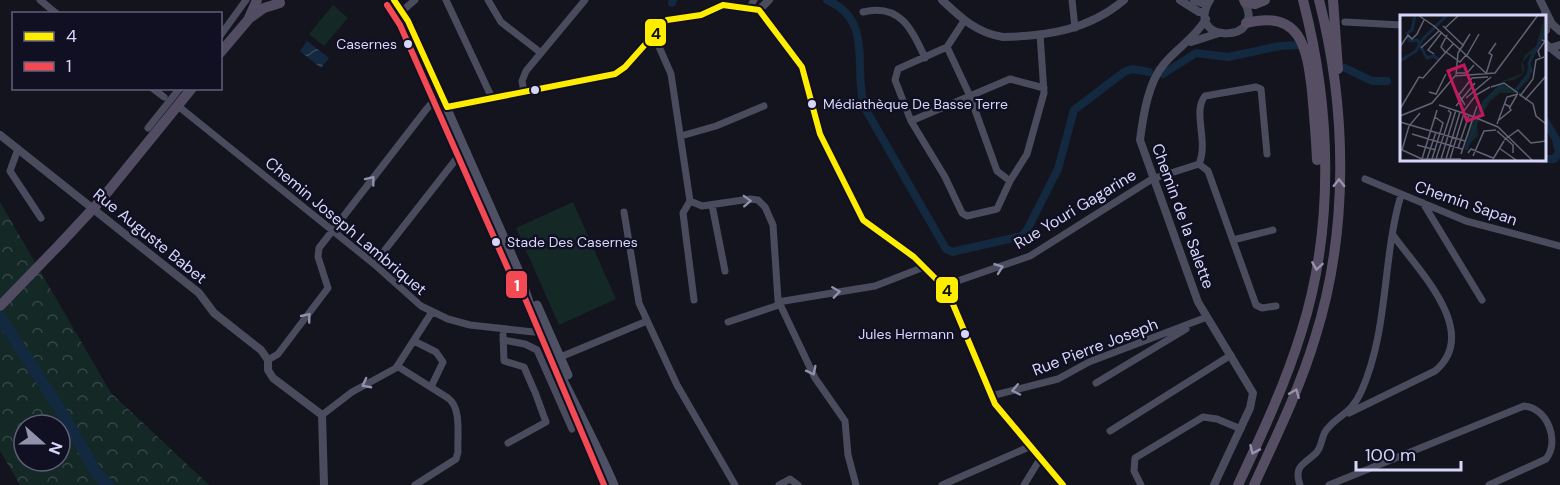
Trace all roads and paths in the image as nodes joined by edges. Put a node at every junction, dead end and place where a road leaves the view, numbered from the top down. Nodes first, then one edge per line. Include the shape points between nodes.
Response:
1 (40, 0) edge
2 (246, 0) edge
3 (257, 0) edge
4 (293, 0) edge
5 (394, 0) edge
6 (415, 0) edge
7 (446, 0) edge
8 (488, 0) edge
9 (585, 0) edge
10 (769, 0) edge
11 (942, 0) edge
12 (1072, 0) edge
13 (1124, 0) edge
14 (1180, 0) edge
15 (1194, 0) edge
16 (1266, 0) edge
17 (1303, 0) edge
18 (1319, 0) edge
19 (1333, 0) edge
20 (1540, 0) edge
21 (275, 1) edge
22 (1244, 1) edge
23 (754, 6) edge
24 (1207, 9) edge
25 (402, 11) junction
26 (55, 12) edge
27 (863, 12) dead end
28 (1544, 14) edge
29 (248, 20) junction
30 (964, 21) junction
31 (1345, 22) dead end
32 (1246, 23) junction
33 (1400, 25) edge
34 (1075, 28) junction
35 (222, 33) edge
36 (652, 33) junction
37 (1219, 33) junction
38 (1040, 34) junction
39 (1545, 43) edge
40 (1188, 44) junction
41 (1560, 45) edge
42 (947, 47) junction
43 (222, 51) edge
44 (541, 53) junction
45 (1560, 56) edge
46 (925, 58) junction
47 (1044, 88) junction
48 (155, 90) edge
49 (178, 90) edge
50 (190, 90) edge
51 (524, 92) junction
52 (442, 96) junction
53 (970, 96) junction
54 (164, 97) dead end
55 (492, 98) junction
56 (178, 106) junction
57 (764, 106) dead end
58 (447, 107) junction
59 (911, 121) junction
60 (1339, 127) junction
61 (148, 128) dead end
62 (0, 135) edge
63 (681, 136) junction
64 (18, 149) junction
65 (466, 152) junction
66 (1267, 154) dead end
67 (1199, 164) junction
68 (1152, 179) junction
69 (1365, 179) dead end
70 (1010, 181) junction
71 (1401, 195) junction
72 (690, 201) junction
73 (1423, 203) junction
74 (712, 205) junction
75 (624, 212) dead end
76 (41, 218) dead end
77 (332, 230) junction
78 (1273, 230) dead end
79 (1393, 235) junction
80 (1320, 239) junction
81 (1233, 240) junction
82 (1560, 246) edge
83 (376, 263) junction
84 (924, 267) junction
85 (725, 271) dead end
86 (944, 286) junction
87 (694, 300) dead end
88 (1482, 300) dead end
89 (779, 303) junction
90 (0, 306) edge
91 (1276, 306) dead end
92 (432, 312) junction
93 (1207, 317) junction
94 (647, 321) junction
95 (728, 322) dead end
96 (1191, 325) junction
97 (503, 330) junction
98 (546, 332) junction
99 (503, 340) junction
100 (414, 341) junction
101 (1231, 355) junction
102 (557, 358) junction
103 (268, 360) junction
104 (398, 366) junction
105 (1096, 383) dead end
106 (431, 387) junction
107 (991, 396) junction
108 (1347, 414) junction
109 (322, 415) junction
110 (572, 429) dead end
111 (1240, 429) junction
112 (1110, 430) dead end
113 (508, 443) dead end
114 (1029, 447) junction
115 (1040, 459) junction
116 (324, 485) edge
117 (415, 485) edge
118 (614, 485) edge
119 (735, 485) edge
120 (779, 485) edge
121 (798, 485) edge
122 (856, 485) edge
123 (942, 485) edge
124 (1024, 485) edge
125 (1063, 485) edge
126 (1141, 485) edge
127 (1214, 485) edge
128 (1238, 485) edge
129 (1254, 485) edge
130 (1300, 485) edge
131 (1329, 485) edge
132 (1489, 485) edge

1 - 26 street
2 - 35 street
3 - 29 main road
4 - 21 main road
5 - 25 main road
6 - 25 street
7 - 55 street
8 - 44 street via 501,22
9 - 44 street
10 - 23 street
11 - 30 street
12 - 34 street
13 - 34 street via 1103,16
14 - 24 street via 1199,12
15 - 24 street
16 - 22 highway via 1255,4
17 - 80 highway via 1324,128
18 - 60 highway
19 - 60 highway
20 - 28 street
21 - 29 main road
22 - 32 street via 1248,9
23 - 36 street via 723,5 701,15 667,20
23 - 84 street via 802,67 820,134 863,220
24 - 37 street
24 - 40 street, Chemin de la Salette
25 - 52 main road
27 - 46 street via 882,9 892,13 912,30
29 - 43 main road
30 - 38 street via 991,35
30 - 42 street
31 - 33 street
32 - 37 street, Chemin de la Salette via 1237,32
32 - 80 highway via 1281,22 1295,31 1305,47 1316,132
34 - 38 street
36 - 51 street via 620,72
36 - 63 street via 671,74
37 - 40 street, Chemin de la Salette
38 - 47 street
39 - 41 street
39 - 45 street
40 - 68 street, Chemin de la Salette via 1162,66 1143,119 1140,140
42 - 46 street
42 - 53 street
44 - 51 street via 523,76
46 - 59 street via 898,69 895,75
47 - 53 street via 1010,79
47 - 70 street via 1027,153
48 - 54 street
49 - 61 street
50 - 56 main road
51 - 55 street
52 - 58 main road
77 -> 52 street via 425,111
53 - 59 street
53 - 70 street via 997,171
55 - 58 street
56 - 77 street, Chemin Joseph Lambriquet
56 - 90 main road, bridge via 101,200
57 - 63 street
58 - 65 main road
59 - 70 street via 962,213 967,216 998,209
129 -> 60 highway via 1298,386 1322,315 1337,216
62 - 64 street, Rue Auguste Babet
63 - 72 street
64 - 76 street via 10,171
64 - 103 street, Rue Auguste Babet via 178,275
65 - 83 street via 457,158
65 - 98 main road
66 - 67 street via 1262,89 1256,87 1209,94 1199,106 1204,152
67 - 68 street, Rue Youri Gagarine
67 - 81 street via 1208,171
86 -> 68 street, Rue Youri Gagarine via 1030,256
68 - 93 street, Chemin de la Salette
69 - 71 street, Chemin Sapan
71 - 73 street, Chemin Sapan
71 - 79 street
72 - 74 street via 695,205
72 - 87 street via 683,213
73 - 82 street, Chemin Sapan via 1499,231
73 - 88 street
74 - 85 street
74 -> 89 street via 750,199 765,207 773,225
75 - 94 street via 636,293
77 - 83 street, Chemin Joseph Lambriquet
103 -> 77 street via 278,354 328,288 318,257 319,248
78 - 81 street
79 - 108 street via 1374,356 1361,392
79 - 108 street via 1448,313 1452,333 1448,356 1444,364 1426,377
80 -> 128 highway via 1301,334
81 - 91 street via 1256,305
83 - 92 street, Chemin Joseph Lambriquet via 409,297
84 - 86 street
89 -> 84 street via 875,286
86 - 107 street
89 - 95 street
89 -> 122 street via 815,378 845,421
92 - 97 street, Chemin Joseph Lambriquet via 470,325
92 - 100 street
93 - 96 street, Rue Pierre Joseph
93 - 101 street, Chemin de la Salette
94 - 102 street
94 - 119 street via 677,385
96 - 105 street
96 -> 107 street, Rue Pierre Joseph via 1089,362 1058,379
97 - 98 street, Chemin Joseph Lambriquet
97 - 99 street
98 - 102 main road
99 - 110 street via 537,350
99 - 113 street via 504,361 524,367 546,422
100 - 104 street
100 - 106 street via 436,352 443,362
101 - 111 street, Chemin de la Salette via 1253,399
101 - 112 street
102 - 118 main road
103 - 109 street, Rue Auguste Babet via 273,378
104 - 106 street
104 -> 109 street
106 - 117 street via 454,402 458,452 450,464
107 - 114 street
108 - 130 street via 1331,424 1316,454 1306,459 1298,472
109 - 116 street
111 - 126 street via 1210,417 1196,419 1135,458 1134,471
111 - 127 street
114 - 115 street
114 - 123 street
115 - 124 street
115 - 125 street
120 - 121 street via 790,479
131 - 132 street via 1524,406 1538,409 1555,441 1553,453

